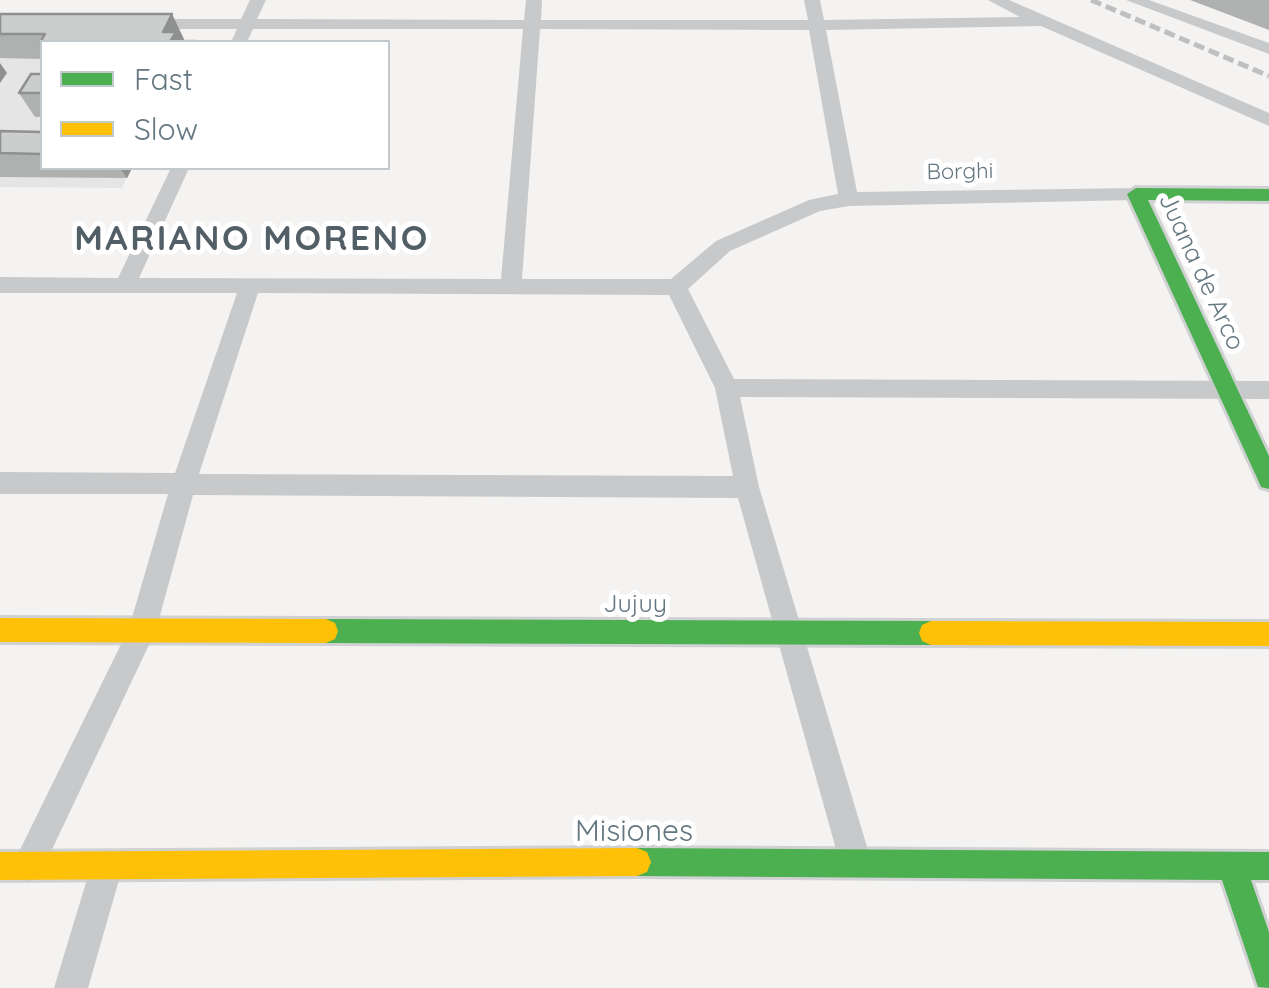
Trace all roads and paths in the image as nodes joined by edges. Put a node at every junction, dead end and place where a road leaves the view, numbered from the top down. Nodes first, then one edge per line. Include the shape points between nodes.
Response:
1 (258, 0) edge
2 (534, 0) edge
3 (812, 0) edge
4 (996, 0) edge
5 (1134, 0) edge
6 (1042, 21) junction
7 (133, 24) edge
8 (248, 24) junction
9 (533, 25) junction
10 (818, 26) junction
11 (240, 40) edge
12 (1269, 49) edge
13 (1269, 120) edge
14 (179, 170) edge
15 (1136, 194) junction
16 (1269, 194) edge
17 (849, 199) junction
18 (0, 285) edge
19 (125, 286) junction
20 (676, 287) junction
21 (250, 288) junction
22 (511, 288) junction
23 (727, 388) junction
24 (1225, 390) junction
25 (1269, 390) edge
26 (1269, 480) edge
27 (0, 483) edge
28 (184, 486) junction
29 (747, 487) junction
30 (0, 630) edge
31 (142, 630) junction
32 (787, 632) junction
33 (1269, 634) edge
34 (856, 860) junction
35 (0, 866) edge
36 (28, 866) junction
37 (107, 866) junction
38 (1269, 866) edge
39 (1232, 867) junction
40 (1269, 976) edge
41 (71, 988) edge

1 - 8 street
2 - 9 street
3 - 10 street
4 - 6 street
5 - 12 street
6 - 10 street
6 - 13 street
7 - 8 street
8 - 9 street
8 - 11 street
9 - 10 street
9 - 22 street
10 - 17 street
14 - 19 street
15 - 16 street, Borghi
15 - 17 street, Borghi
15 - 24 street, Juana de Arco
17 - 20 street, Borghi via 816,205 723,246
18 - 19 street
19 - 21 street
20 - 22 street
20 - 23 street
21 - 22 street
21 - 28 street
23 - 24 street
23 - 29 street
24 - 25 street
24 - 26 street, Juana de Arco
27 - 28 street
28 - 29 street
28 - 31 street
29 - 32 street
30 - 31 street, Jujuy
31 - 32 street, Jujuy
31 - 36 street
32 - 33 street, Jujuy
32 - 34 street
34 - 37 street, Misiones
34 - 39 street, Misiones
35 - 36 street, Misiones
36 - 37 street, Misiones
37 - 41 street
38 - 39 street, Misiones
39 - 40 street

